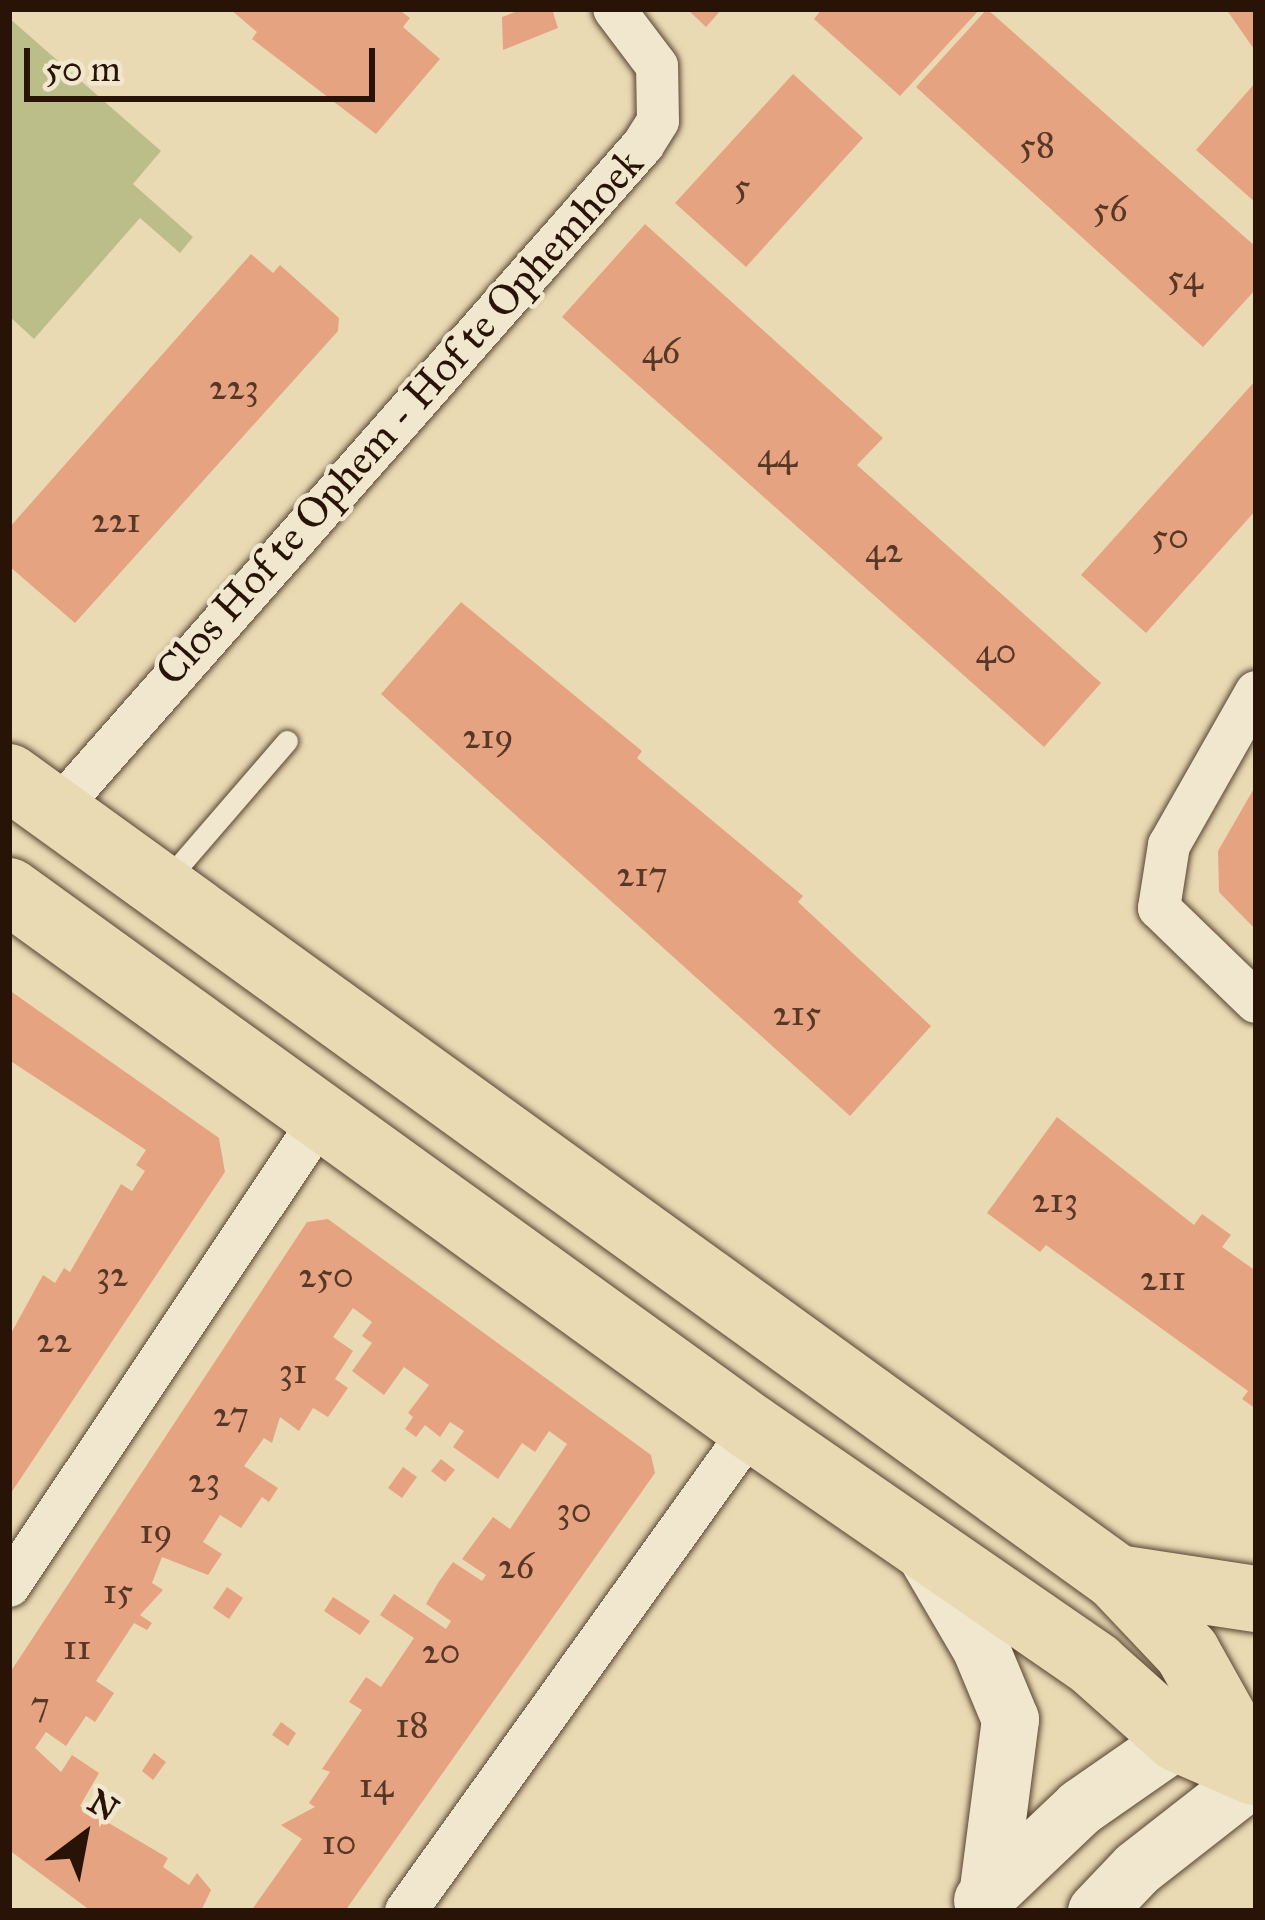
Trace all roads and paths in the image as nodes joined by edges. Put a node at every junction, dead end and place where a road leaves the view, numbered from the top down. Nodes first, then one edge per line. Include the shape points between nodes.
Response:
1 (614, 9) edge
2 (1256, 692) edge
3 (287, 742) dead end
4 (32, 794) edge
5 (161, 887) junction
6 (9, 890) edge
7 (1256, 1002) edge
8 (322, 1117) junction
9 (752, 1428) junction
10 (923, 1550) junction
11 (1118, 1578) junction
12 (9, 1586) edge
13 (1256, 1599) edge
14 (1218, 1711) edge
15 (1256, 1773) edge
16 (980, 1903) edge
17 (406, 1911) edge
18 (1096, 1911) edge

1 - 4 street, Clos Hof te Ophem - Hof te Ophemhoek via 657,66 658,121 643,145
2 - 7 street via 1169,845 1159,908
3 - 5 lane
4 - 5 main road
5 - 11 main road
6 - 8 main road
8 - 9 main road
8 - 12 street
9 - 10 main road
9 - 17 street
10 - 14 main road via 1095,1665
10 - 16 street via 980,1647 1010,1719
11 - 13 main road
11 - 14 main road via 1187,1652
14 - 15 main road
14 - 16 street via 1080,1808
15 - 18 street

